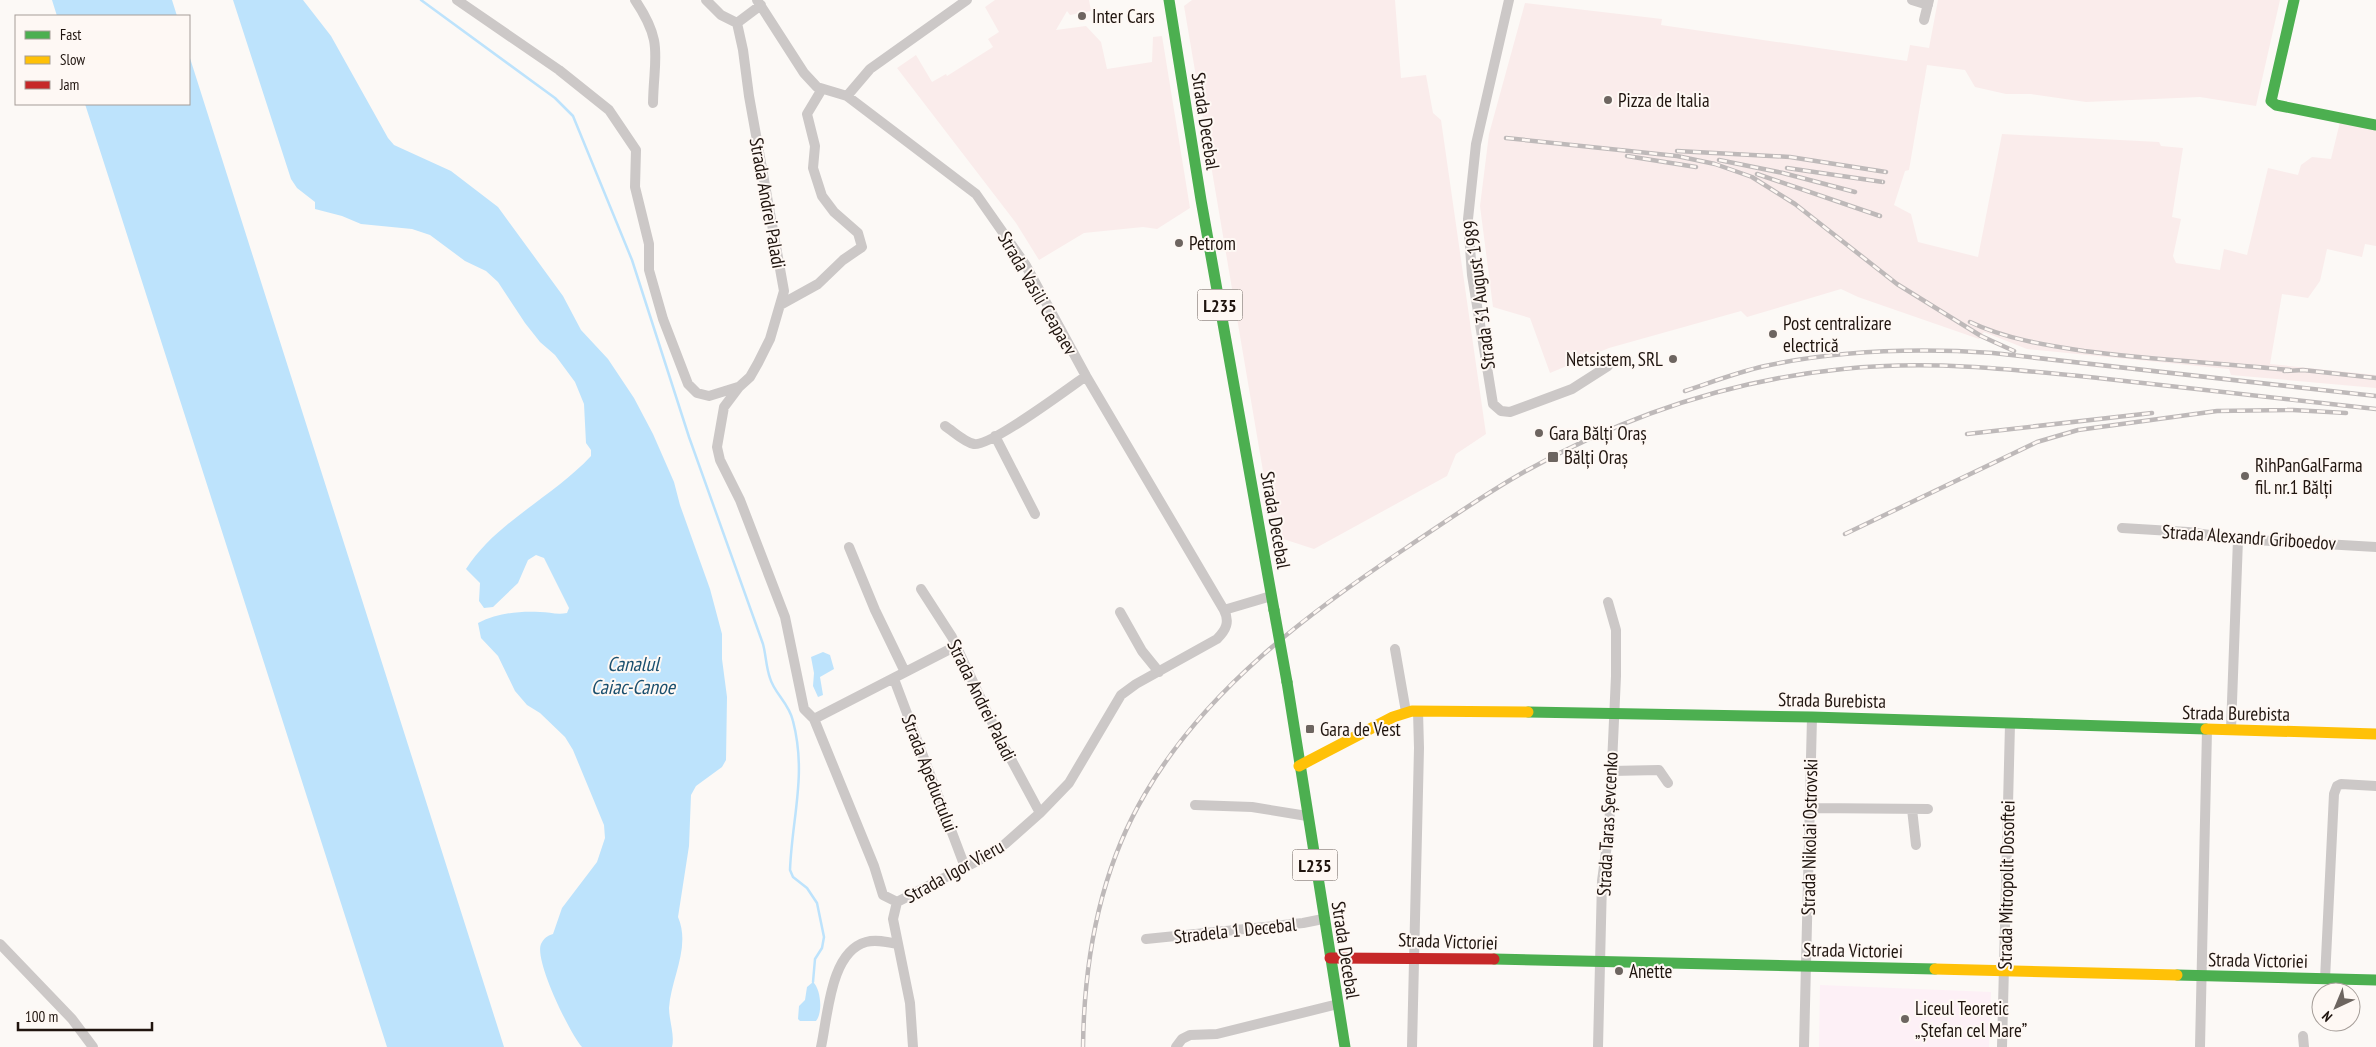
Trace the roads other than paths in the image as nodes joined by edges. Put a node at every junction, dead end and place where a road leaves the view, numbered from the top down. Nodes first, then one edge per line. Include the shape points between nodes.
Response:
1 (457, 0) edge
2 (635, 0) edge
3 (706, 0) edge
4 (967, 0) edge
5 (1169, 0) edge
6 (1509, 0) edge
7 (1912, 0) edge
8 (2294, 0) edge
9 (1929, 2) edge
10 (759, 3) edge
11 (1924, 20) dead end
12 (737, 23) junction
13 (822, 89) junction
14 (847, 96) junction
15 (653, 103) dead end
16 (2376, 125) edge
17 (779, 306) junction
18 (1608, 366) dead end
19 (1086, 376) junction
20 (738, 387) junction
21 (945, 426) dead end
22 (995, 436) junction
23 (1035, 514) dead end
24 (2122, 528) dead end
25 (2238, 539) junction
26 (2376, 546) edge
27 (849, 547) dead end
28 (921, 589) dead end
29 (1271, 596) junction
30 (1608, 602) dead end
31 (1224, 610) junction
32 (1120, 612) dead end
33 (956, 646) junction
34 (1395, 649) dead end
35 (906, 672) junction
36 (1159, 672) junction
37 (894, 679) junction
38 (1412, 712) junction
39 (1613, 715) junction
40 (1812, 717) junction
41 (814, 719) junction
42 (2010, 724) junction
43 (2208, 730) junction
44 (2231, 730) junction
45 (2376, 734) edge
46 (1300, 766) junction
47 (1611, 771) junction
48 (1668, 783) dead end
49 (2376, 786) edge
50 (1195, 805) dead end
51 (1810, 808) junction
52 (1912, 809) junction
53 (1928, 810) dead end
54 (1040, 813) junction
55 (1307, 816) junction
56 (1916, 845) dead end
57 (965, 867) junction
58 (897, 902) junction
59 (1323, 919) junction
60 (1146, 939) dead end
61 (0, 944) edge
62 (897, 944) junction
63 (1414, 957) junction
64 (1330, 958) junction
65 (1600, 961) junction
66 (1806, 967) junction
67 (2004, 971) junction
68 (2202, 976) junction
69 (2325, 979) junction
70 (2376, 980) edge
71 (1338, 1004) junction
72 (2303, 1036) dead end
73 (93, 1047) edge
74 (821, 1047) edge
75 (913, 1047) edge
76 (1176, 1047) edge
77 (1344, 1047) edge
78 (1412, 1047) edge
79 (1598, 1047) edge
80 (1804, 1047) edge
81 (2002, 1047) edge
82 (2200, 1047) edge
83 (2304, 1047) edge

1 - 20 street via 559,70 609,110 636,150 635,187 649,244 649,270 663,319 688,384 697,393 709,396
2 - 15 street via 654,35
3 - 12 street via 721,15
4 - 14 street via 870,70
5 - 29 street, Strada Decebal / L235
6 - 18 street, Strada 31 August 1989 via 1476,144 1468,211 1472,275 1493,404 1501,411 1510,412 1578,386
7 - 9 street
8 - 16 street via 2271,101 2284,107
9 - 11 street
10 - 12 street
10 - 13 street, Strada Vasili Ceapaev via 804,73
12 - 17 street, Strada Andrei Paladi via 784,291
13 - 14 street, Strada Vasili Ceapaev
13 - 17 street via 807,114 815,146 814,171 825,201 854,228 862,247 818,284
14 - 19 street, Strada Vasili Ceapaev via 976,194 1025,264
17 - 20 street, Strada Andrei Paladi via 770,339 750,377
19 - 22 street
19 - 31 street, Strada Vasili Ceapaev
20 - 41 street via 724,408 717,447 786,618 804,709
21 - 22 street via 973,444
22 - 23 street
24 - 25 street, Strada Alexandr Griboedov
25 - 26 street, Strada Alexandr Griboedov
25 - 44 street
27 - 35 street via 874,610
28 - 33 street, Strada Andrei Paladi
29 - 31 street
29 - 46 street, Strada Decebal / L235, bridge
30 - 39 street, Strada Taras Șevcenko via 1617,639
31 - 36 street, Strada Igor Vieru via 1227,626 1222,635
32 - 36 street
33 - 35 street
33 - 54 street, Strada Andrei Paladi
34 - 38 street
35 - 37 street
36 - 54 street, Strada Igor Vieru via 1136,684 1118,699 1069,783
37 - 41 street
37 - 57 street, Strada Apeductului
38 - 39 street, Strada Burebista via 1470,710
38 - 46 street, Strada Burebista via 1375,725
38 - 63 street via 1419,748
39 - 40 street, Strada Burebista
39 - 47 street, Strada Taras Șevcenko
40 - 42 street, Strada Burebista
40 - 51 street, Strada Nikolai Ostrovski
41 - 58 street via 883,895
42 - 43 street, Strada Burebista
42 - 67 street, Strada Mitropolit Dosoftei
43 - 44 street, Strada Burebista
43 - 68 street
44 - 45 street, Strada Burebista
46 - 55 street, Strada Decebal / L235
47 - 48 street via 1659,770
47 - 65 street, Strada Taras Șevcenko via 1609,830 1602,881
49 - 69 street via 2342,784 2337,786 2334,794
50 - 55 street via 1252,807
51 - 52 street
51 - 66 street, Strada Nikolai Ostrovski
52 - 53 street
52 - 56 street
54 - 57 street, Strada Igor Vieru via 989,856
55 - 59 street, Strada Decebal / L235
57 - 58 street, Strada Igor Vieru
58 - 62 street, Strada Igor Vieru via 893,919
59 - 60 street, Stradela 1 Decebal
59 - 64 street, Strada Decebal / L235
61 - 73 street via 72,1019
62 - 74 street via 873,941 850,950 833,986
62 - 75 street, Strada Igor Vieru via 910,1003
63 - 64 street, Strada Victoriei
63 - 65 street, Strada Victoriei
63 - 78 street
64 - 71 street, Strada Decebal / L235
65 - 66 street, Strada Victoriei
65 - 79 street, Strada Taras Șevcenko
66 - 67 street, Strada Victoriei
66 - 80 street, Strada Nikolai Ostrovski
67 - 68 street, Strada Victoriei
67 - 81 street, Strada Mitropolit Dosoftei
68 - 69 street, Strada Victoriei
68 - 82 street
69 - 70 street, Strada Victoriei
71 - 76 street via 1217,1034 1190,1035
71 - 77 street, Strada Decebal / L235
72 - 83 street

